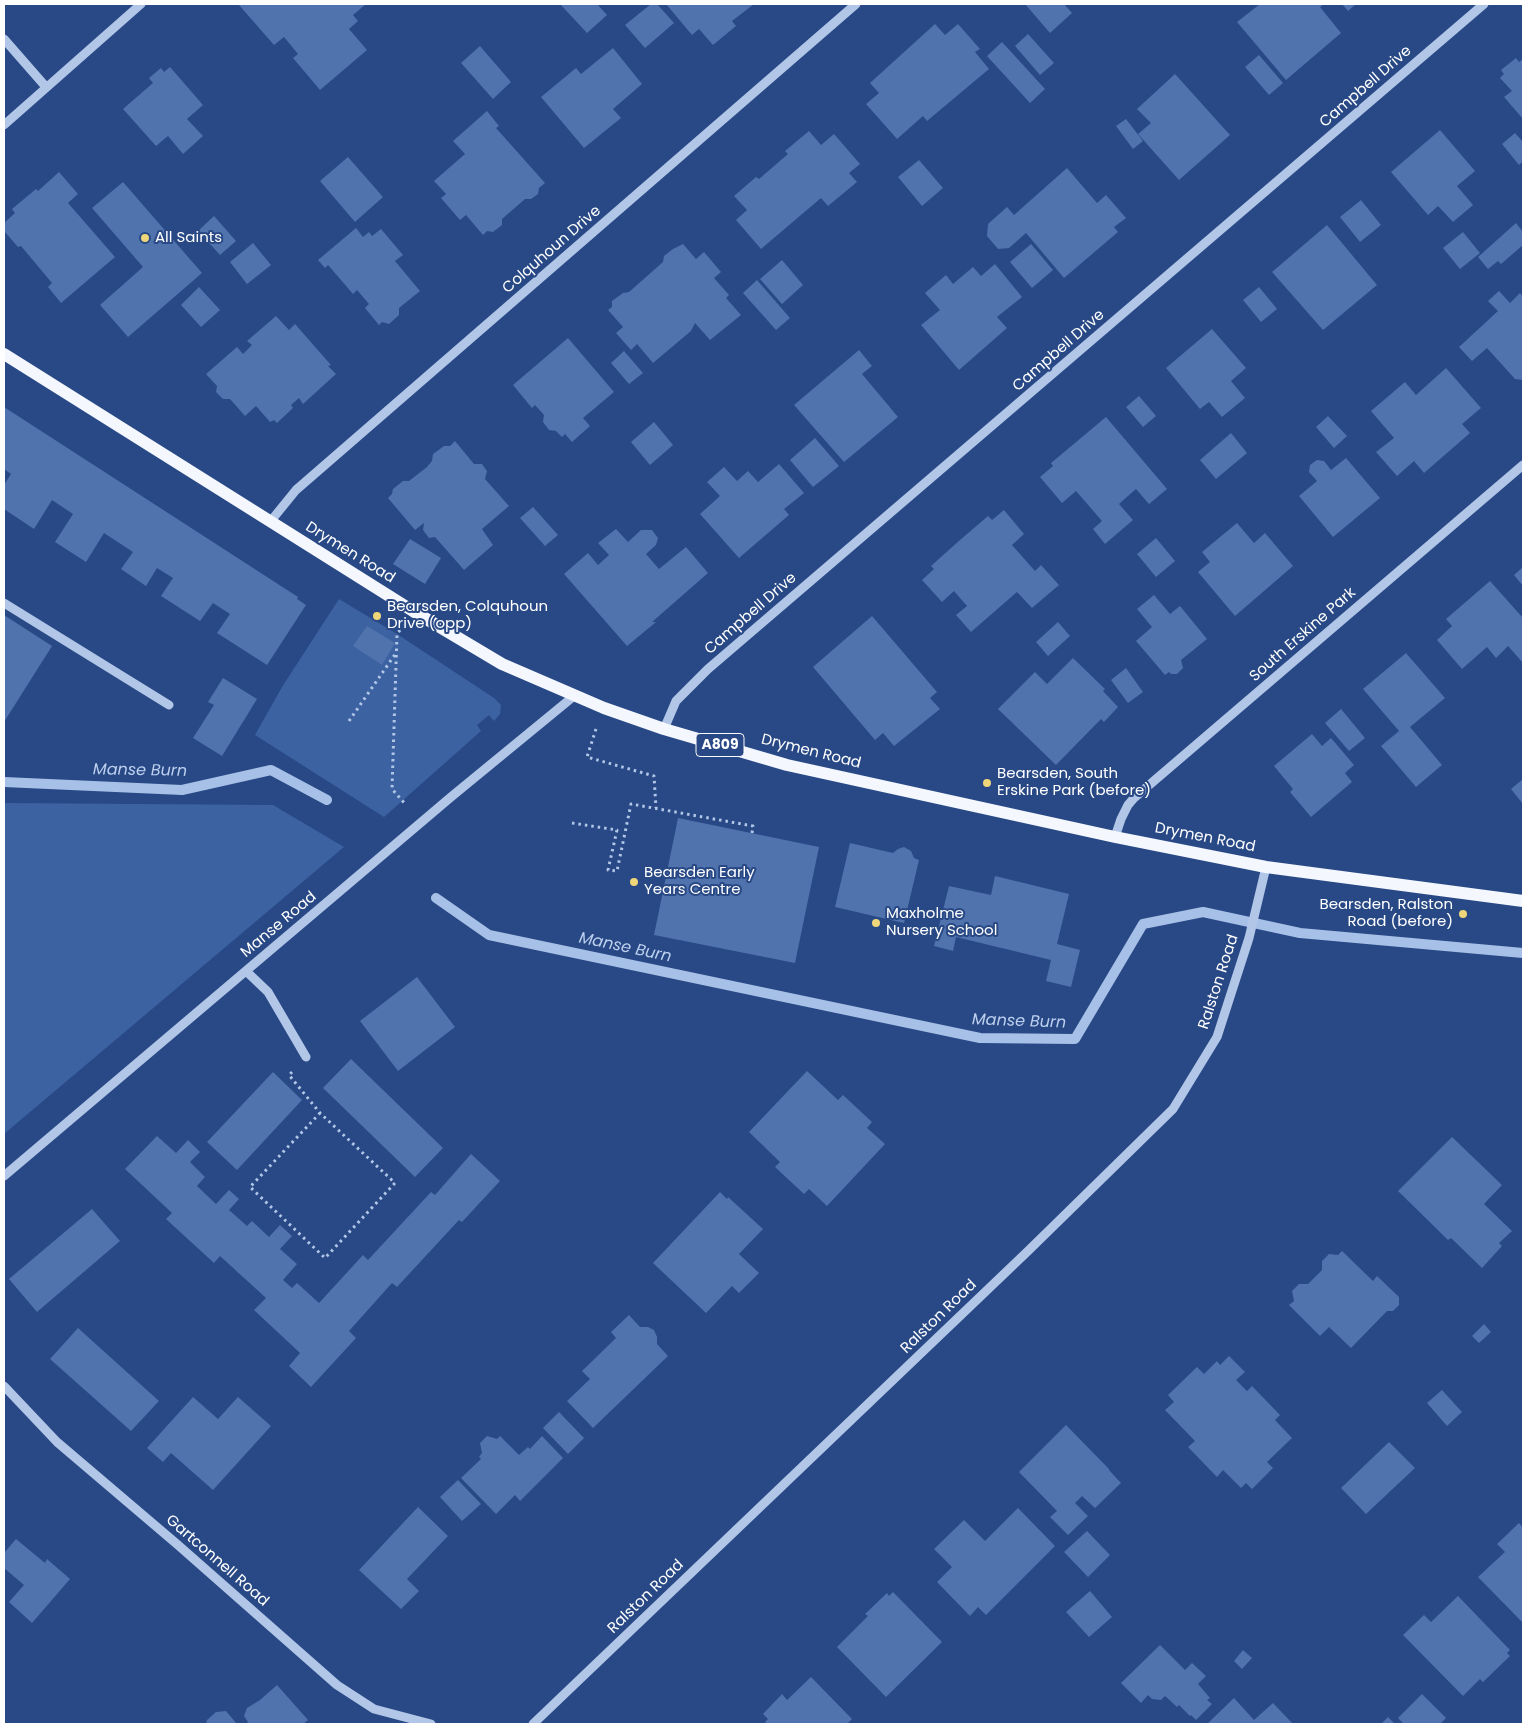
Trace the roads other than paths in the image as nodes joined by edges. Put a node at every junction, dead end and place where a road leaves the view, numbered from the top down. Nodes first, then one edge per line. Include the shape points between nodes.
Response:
1 (141, 4) edge
2 (856, 4) edge
3 (1484, 4) edge
4 (4, 39) edge
5 (46, 87) junction
6 (4, 125) edge
7 (4, 354) edge
8 (1523, 465) edge
9 (270, 522) junction
10 (4, 603) edge
11 (574, 696) junction
12 (169, 706) dead end
13 (664, 729) junction
14 (1115, 837) junction
15 (1266, 867) junction
16 (1523, 900) edge
17 (246, 971) junction
18 (306, 1058) road end
19 (4, 1176) edge
20 (4, 1386) edge
21 (431, 1724) edge
22 (533, 1724) edge

1 - 5 street
2 - 9 street, Colquhoun Drive via 296,490
3 - 13 street, Campbell Drive via 708,669 676,701
4 - 5 street
5 - 6 street
7 - 9 main road, Drymen Road / A809
8 - 14 street, South Erskine Park via 1134,798 1128,804
9 - 11 main road, Drymen Road / A809 via 502,664
10 - 12 street
11 - 13 main road, Drymen Road / A809
11 - 17 street, Manse Road
13 - 14 main road, Drymen Road / A809 via 787,765
14 - 15 main road, Drymen Road / A809
15 - 16 main road, Drymen Road / A809
15 - 22 street, Ralston Road via 1249,938 1217,1037 1173,1109
17 - 18 street via 268,992
17 - 19 street, Manse Road
20 - 21 street, Gartconnell Road via 57,1442 337,1685 374,1708

